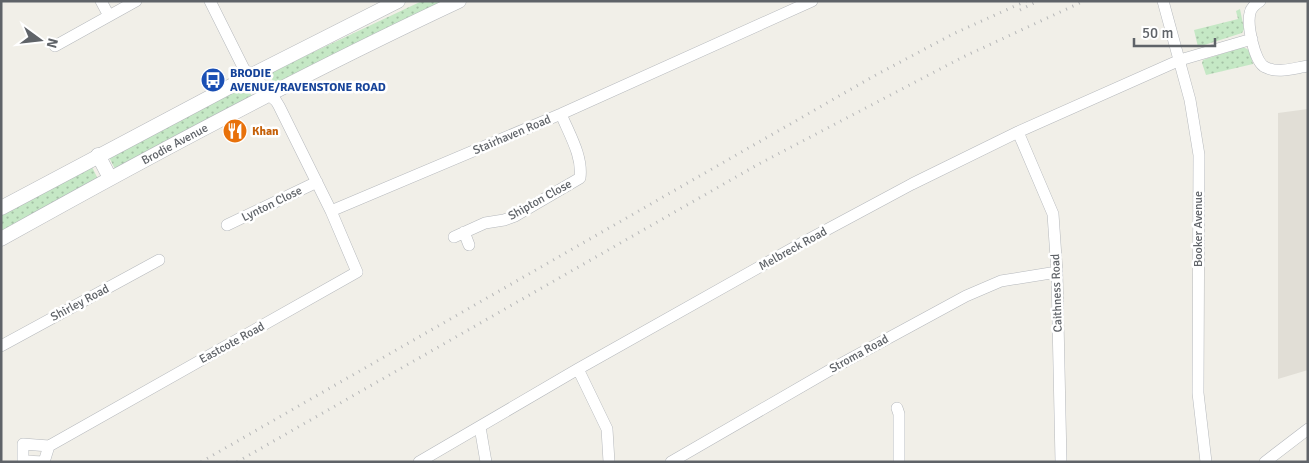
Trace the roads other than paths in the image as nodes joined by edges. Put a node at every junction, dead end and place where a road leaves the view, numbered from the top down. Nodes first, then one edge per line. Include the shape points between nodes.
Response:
1 (100, 1) edge
2 (136, 1) edge
3 (210, 1) edge
4 (398, 1) edge
5 (459, 1) edge
6 (812, 1) edge
7 (1162, 1) edge
8 (1260, 1) edge
9 (377, 6) edge
10 (109, 16) junction
11 (1252, 39) junction
12 (55, 46) dead end
13 (1180, 60) junction
14 (1308, 66) edge
15 (251, 75) junction
16 (269, 95) junction
17 (560, 114) junction
18 (1018, 132) junction
19 (98, 155) junction
20 (110, 178) junction
21 (317, 182) junction
22 (1, 208) edge
23 (331, 211) junction
24 (227, 226) dead end
25 (1, 239) edge
26 (469, 245) dead end
27 (159, 260) dead end
28 (1057, 272) junction
29 (1, 346) edge
30 (578, 369) junction
31 (897, 408) dead end
32 (480, 427) junction
33 (1308, 429) edge
34 (49, 446) dead end
35 (419, 462) edge
36 (486, 462) edge
37 (609, 462) edge
38 (671, 462) edge
39 (899, 462) edge
40 (1061, 462) edge
41 (1206, 462) edge
42 (1265, 462) edge

1 - 10 street
2 - 10 street
3 - 15 street via 244,69
4 - 9 street, Brodie Avenue
5 - 16 street, Brodie Avenue
6 - 17 street, Stairhaven Road
7 - 13 street, Booker Avenue
8 - 11 street via 1250,10
9 - 15 street, Brodie Avenue
10 - 12 street
11 - 13 street, Melbreck Road
11 - 14 street via 1258,60 1266,68 1280,70
13 - 18 street, Melbreck Road
13 - 41 street, Booker Avenue via 1199,155 1198,393
15 - 16 street
15 - 19 street, Brodie Avenue
16 - 20 street, Brodie Avenue
16 - 21 street via 276,100
17 - 23 street, Stairhaven Road
17 - 26 street, Shipton Close via 579,158 580,178 515,216 485,223 459,235
18 - 28 street, Caithness Road via 1053,214
18 - 30 street, Melbreck Road via 895,193
19 - 20 street
19 - 22 street, Brodie Avenue
20 - 25 street, Brodie Avenue
21 - 23 street
21 - 24 street, Lynton Close
23 - 34 street, Eastcote Road via 357,272
27 - 29 street, Shirley Road
28 - 38 street, Stroma Road via 1001,281 966,296
28 - 40 street, Caithness Road
30 - 32 street, Melbreck Road
30 - 37 street via 607,429
31 - 39 street via 900,414
32 - 35 street, Melbreck Road
32 - 36 street
33 - 42 street

